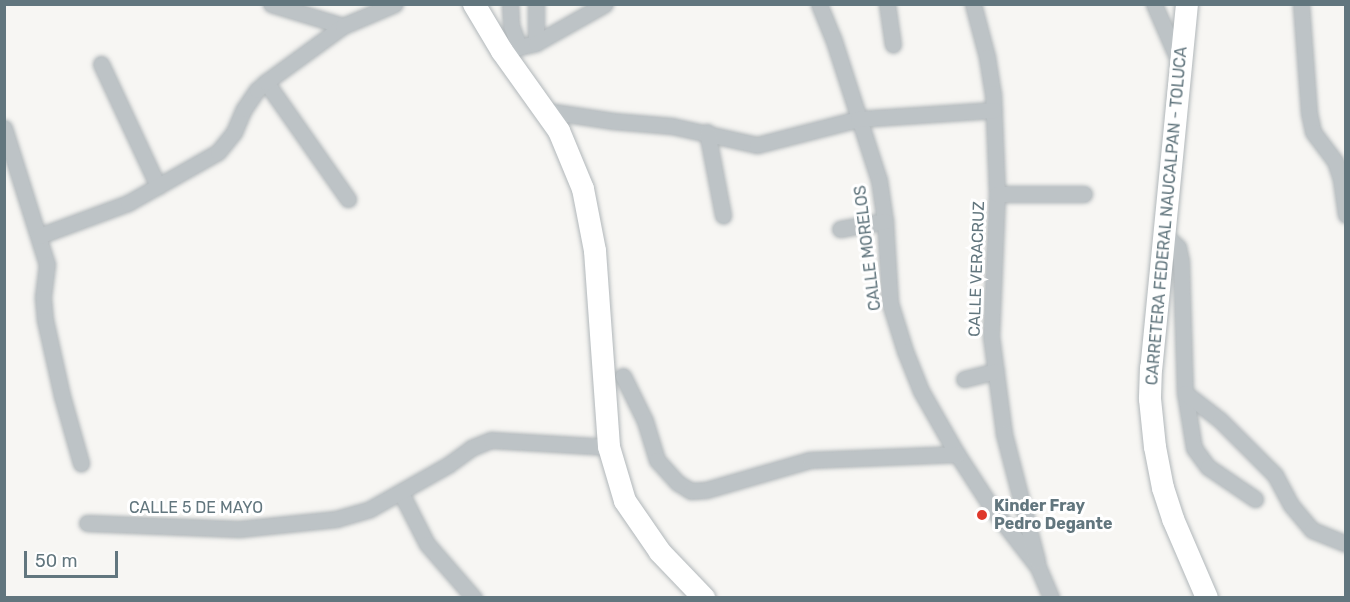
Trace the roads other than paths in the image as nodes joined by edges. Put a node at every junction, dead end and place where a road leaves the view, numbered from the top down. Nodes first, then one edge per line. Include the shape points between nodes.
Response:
1 (271, 4) edge
2 (395, 4) edge
3 (474, 4) edge
4 (503, 4) edge
5 (510, 4) edge
6 (536, 4) edge
7 (604, 4) edge
8 (887, 4) edge
9 (973, 4) edge
10 (1155, 4) edge
11 (1187, 4) edge
12 (1301, 4) edge
13 (821, 5) edge
14 (511, 25) junction
15 (343, 26) junction
16 (536, 43) junction
17 (893, 45) dead end
18 (511, 49) junction
19 (101, 64) dead end
20 (1180, 64) junction
21 (267, 82) junction
22 (994, 110) junction
23 (547, 111) junction
24 (858, 119) junction
25 (4, 128) edge
26 (707, 132) junction
27 (158, 186) junction
28 (997, 194) junction
29 (1084, 194) dead end
30 (348, 199) dead end
31 (723, 215) dead end
32 (1346, 215) edge
33 (885, 221) junction
34 (840, 229) dead end
35 (1165, 235) junction
36 (39, 236) junction
37 (996, 371) junction
38 (623, 376) dead end
39 (964, 379) dead end
40 (1185, 393) junction
41 (609, 447) junction
42 (957, 454) junction
43 (81, 463) dead end
44 (401, 492) junction
45 (1255, 499) dead end
46 (87, 523) dead end
47 (1346, 544) edge
48 (1038, 567) junction
49 (474, 597) edge
50 (704, 597) edge
51 (1051, 597) edge
52 (1207, 597) edge

1 - 15 street
2 - 15 street
3 - 18 main road
4 - 14 street
5 - 14 street
6 - 16 street
7 - 16 street
8 - 17 street
9 - 22 street, CALLE VERACRUZ via 987,57
10 - 20 street
11 - 20 main road, CARRETERA FEDERAL NAUCALPAN - TOLUCA
12 - 32 street via 1311,123 1313,132 1335,161
13 - 24 street, CALLE MORELOS
14 - 18 street
15 - 21 street
16 - 18 street
18 - 23 main road
19 - 27 street
20 - 35 main road, CARRETERA FEDERAL NAUCALPAN - TOLUCA
21 - 27 street via 257,90 218,152
21 - 30 street
22 - 24 street
22 - 28 street, CALLE VERACRUZ
23 - 26 street
23 - 41 main road via 572,158 591,219
24 - 26 street via 757,144
24 - 33 street, CALLE MORELOS via 879,180
25 - 36 street
26 - 31 street
27 - 36 street via 128,202
28 - 29 street
28 - 37 street, CALLE VERACRUZ via 991,295
33 - 34 street
33 - 42 street, CALLE MORELOS via 890,303 921,391
35 - 40 street via 1178,247 1181,261
35 - 52 main road, CARRETERA FEDERAL NAUCALPAN - TOLUCA via 1151,368 1152,429 1173,519
36 - 43 street via 47,264 45,320
37 - 39 street
37 - 48 street, CALLE VERACRUZ via 1004,434
38 - 42 street via 645,422 657,460 691,491 810,460
40 - 45 street via 1194,448 1208,467
40 - 47 street via 1220,420 1275,475 1312,530
41 - 44 street, CALLE 5 DE MAYO via 491,440 471,448
41 - 50 main road via 625,501 642,528
42 - 48 street, CALLE MORELOS via 992,508
44 - 46 street, CALLE 5 DE MAYO via 336,519 239,529
44 - 49 street via 427,544
48 - 51 street, CALLE MORELOS

